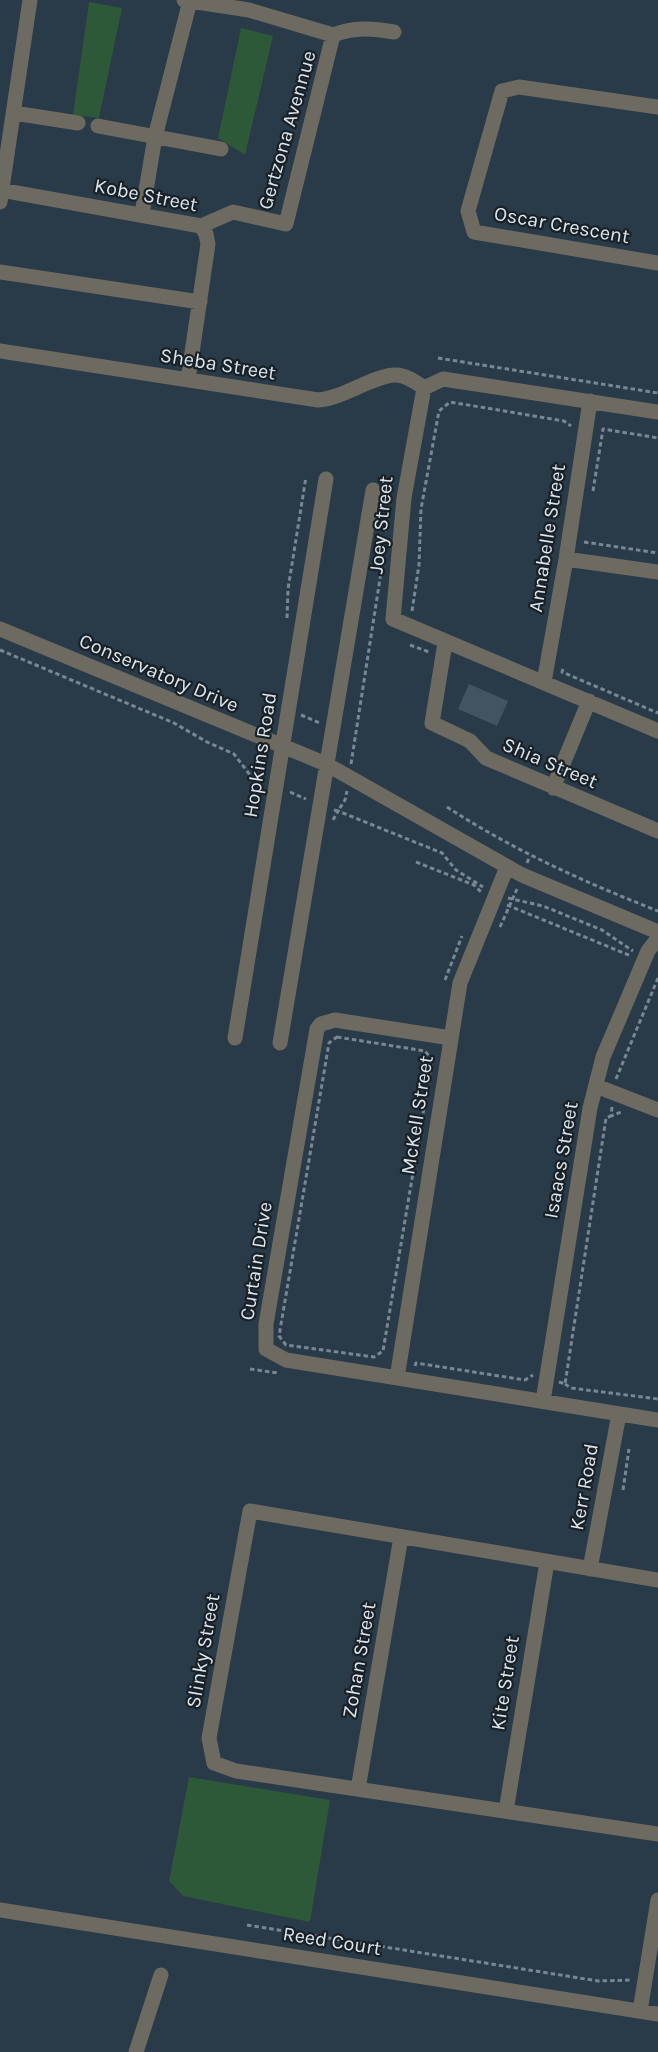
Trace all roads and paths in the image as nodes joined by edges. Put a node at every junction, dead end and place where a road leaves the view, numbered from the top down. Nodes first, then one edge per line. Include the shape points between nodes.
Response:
1 (30, 0) edge
2 (187, 1) edge
3 (393, 32) dead end
4 (333, 35) junction
5 (658, 107) edge
6 (14, 113) junction
7 (78, 123) dead end
8 (98, 126) dead end
9 (155, 137) junction
10 (221, 149) dead end
11 (1, 194) edge
12 (142, 214) junction
13 (201, 226) junction
14 (658, 263) edge
15 (0, 272) edge
16 (200, 302) junction
17 (0, 351) edge
18 (438, 358) dead end
19 (188, 380) junction
20 (424, 388) junction
21 (658, 393) edge
22 (590, 401) junction
23 (658, 412) edge
24 (569, 436) dead end
25 (306, 477) dead end
26 (326, 479) dead end
27 (373, 490) dead end
28 (386, 504) dead end
29 (384, 538) dead end
30 (584, 542) dead end
31 (658, 554) edge
32 (566, 559) junction
33 (382, 561) dead end
34 (658, 572) edge
35 (415, 617) dead end
36 (287, 628) dead end
37 (0, 629) edge
38 (445, 643) junction
39 (0, 650) edge
40 (544, 682) junction
41 (277, 694) dead end
42 (589, 701) junction
43 (275, 705) dead end
44 (658, 731) edge
45 (355, 738) dead end
46 (282, 746) junction
47 (326, 764) junction
48 (255, 777) dead end
49 (553, 788) junction
50 (447, 807) dead end
51 (330, 826) dead end
52 (658, 831) edge
53 (416, 862) dead end
54 (507, 867) junction
55 (480, 892) junction
56 (496, 897) junction
57 (476, 902) dead end
58 (510, 906) junction
59 (658, 911) edge
60 (463, 932) dead end
61 (658, 932) edge
62 (496, 935) dead end
63 (658, 938) edge
64 (648, 951) junction
65 (628, 966) dead end
66 (658, 978) edge
67 (444, 985) dead end
68 (335, 1020) junction
69 (337, 1036) junction
70 (235, 1038) dead end
71 (451, 1038) junction
72 (279, 1043) dead end
73 (438, 1073) junction
74 (596, 1086) junction
75 (614, 1093) junction
76 (658, 1110) edge
77 (631, 1115) dead end
78 (611, 1116) junction
79 (535, 1364) dead end
80 (250, 1369) dead end
81 (285, 1374) dead end
82 (529, 1377) junction
83 (397, 1378) junction
84 (413, 1380) junction
85 (547, 1380) junction
86 (565, 1384) junction
87 (658, 1399) edge
88 (543, 1401) junction
89 (619, 1414) junction
90 (658, 1420) edge
91 (630, 1444) dead end
92 (623, 1491) dead end
93 (401, 1537) junction
94 (547, 1562) junction
95 (590, 1569) junction
96 (658, 1580) edge
97 (358, 1790) junction
98 (506, 1811) junction
99 (658, 1834) edge
100 (658, 1900) edge
101 (0, 1910) edge
102 (247, 1925) dead end
103 (161, 1976) dead end
104 (645, 1982) junction
105 (640, 2011) junction
106 (658, 2014) edge
107 (136, 2052) edge

1 - 6 street
2 - 4 street, Gertzona Avennue via 249,10
2 - 9 street
3 - 4 street, Gertzona Avennue via 368,28
4 - 13 street, Gertzona Avennue via 286,224 233,212
5 - 14 street, Oscar Crescent via 519,87 502,91 468,211 474,232
6 - 7 street
6 - 11 street
8 - 9 street
9 - 10 street
9 - 12 street
11 - 12 street, Kobe Street
12 - 13 street, Kobe Street
13 - 16 street, Kobe Street via 208,244
15 - 16 street
16 - 19 street, Kobe Street
17 - 19 street, Sheba Street
18 - 21 path
19 - 20 street, Sheba Street via 318,400 331,399 395,374
20 - 22 street via 443,379
20 - 38 street, Joey Street via 404,498 393,619
22 - 23 street
22 - 32 street, Annabelle Street
24 - 35 path via 571,424 564,421 450,402 439,411 421,509 412,612
25 - 36 path via 288,590
26 - 46 street, Hopkins Road
27 - 47 street
28 - 29 path
30 - 31 path
32 - 34 street
32 - 40 street, Annabelle Street
33 - 45 path
37 - 46 street, Conservatory Drive
38 - 40 street, Joey Street
38 - 49 street, Shia Street via 432,723 470,741 486,758
39 - 48 path via 174,723 234,754
40 - 42 street, Joey Street
41 - 43 path
42 - 44 street, Joey Street
42 - 49 street
46 - 47 street, Conservatory Drive
46 - 70 street, Hopkins Road
47 - 54 street, Conservatory Drive
47 - 72 street
49 - 52 street, Shia Street
50 - 59 path via 502,842 550,866
51 - 56 path via 338,811 442,853 456,870
53 - 55 path via 474,885
54 - 56 street, McKell Street
54 - 61 street, Conservatory Drive
55 - 56 path
55 - 57 path
56 - 58 path
56 - 64 path via 543,906 602,930 635,952
56 - 71 street, McKell Street via 460,983
58 - 62 path
58 - 65 path via 633,957
60 - 67 path
63 - 64 street, Isaacs Street
64 - 74 street, Isaacs Street via 603,1057
66 - 75 path
68 - 69 path via 333,1030
68 - 71 street
68 - 83 street, Curtain Drive via 321,1024 312,1045 265,1342 271,1353 286,1360
69 - 73 path via 425,1051
69 - 73 path via 328,1043 279,1335 286,1345 374,1357 383,1351
71 - 73 street, McKell Street
73 - 83 street, McKell Street
74 - 75 street
74 - 85 street, Isaacs Street
75 - 76 street
75 - 78 path
77 - 78 path via 621,1112
78 - 86 path via 606,1118
79 - 82 path
80 - 81 path
82 - 84 path via 525,1380 416,1363
82 - 85 path
83 - 84 street, Curtain Drive
84 - 88 street, Curtain Drive
85 - 86 path
85 - 88 street, Isaacs Street
86 - 87 path via 571,1389
88 - 89 street, Curtain Drive
89 - 90 street, Curtain Drive
89 - 95 street, Kerr Road
91 - 92 path
93 - 94 street, Slinky Street
93 - 97 street, Zohan Street
93 - 97 street, Slinky Street via 250,1512 209,1738 214,1763 236,1771
94 - 95 street, Slinky Street
94 - 98 street, Kite Street
95 - 96 street, Slinky Street
97 - 98 street, Slinky Street
98 - 99 street, Slinky Street
100 - 104 street
101 - 105 street, Reed Court
102 - 104 path via 598,1981 620,1978
103 - 107 street
104 - 105 street
105 - 106 street, Reed Court

